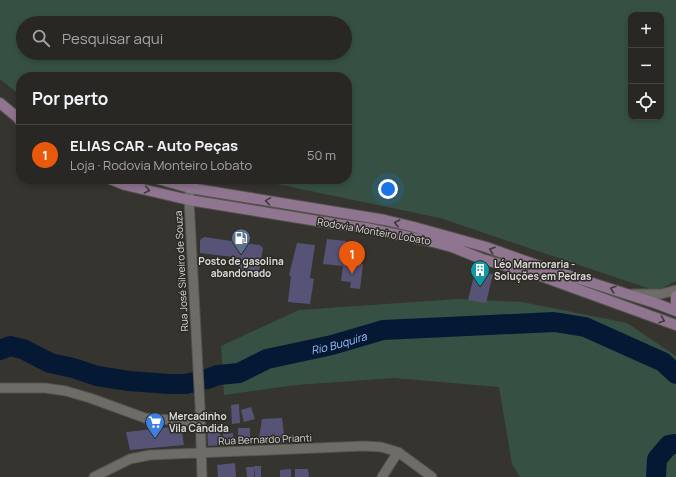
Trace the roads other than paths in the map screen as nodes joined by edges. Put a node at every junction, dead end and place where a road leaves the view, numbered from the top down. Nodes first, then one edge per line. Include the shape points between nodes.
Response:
1 (0, 103) edge
2 (16, 116) edge
3 (122, 184) edge
4 (176, 184) edge
5 (190, 188) junction
6 (189, 200) junction
7 (676, 291) edge
8 (629, 294) junction
9 (676, 296) edge
10 (655, 303) junction
11 (676, 304) edge
12 (622, 306) junction
13 (676, 311) edge
14 (676, 325) edge
15 (0, 388) edge
16 (200, 422) junction
17 (398, 452) junction
18 (201, 453) junction
19 (94, 477) edge
20 (202, 477) edge
21 (382, 477) edge
22 (432, 477) edge

1 - 2 main road
3 -> 6 main road, Rodovia Monteiro Lobato
4 - 5 main road, Rodovia Monteiro Lobato
5 - 6 street, Rua José Silveiro de Souza
8 -> 5 main road, Rodovia Monteiro Lobato via 486,247 414,227
6 - 12 main road, Rodovia Monteiro Lobato via 366,228 434,242 490,262 541,276
6 - 16 street, Rua José Silveiro de Souza
7 - 8 street via 661,294
7 - 10 street
8 - 10 main road, Rodovia Monteiro Lobato
9 - 11 main road
10 - 12 main road via 643,308
10 - 13 main road, Rodovia Monteiro Lobato
12 -> 14 main road, Rodovia Monteiro Lobato
15 - 16 street via 45,388 66,391 145,418
16 - 18 street
17 - 18 street, Rua Bernardo Prianti via 364,446
17 - 21 street
17 - 22 street, Rua Bernardo Prianti
18 - 19 street, Rua Bernardo Prianti via 150,455 130,459
18 - 20 street

